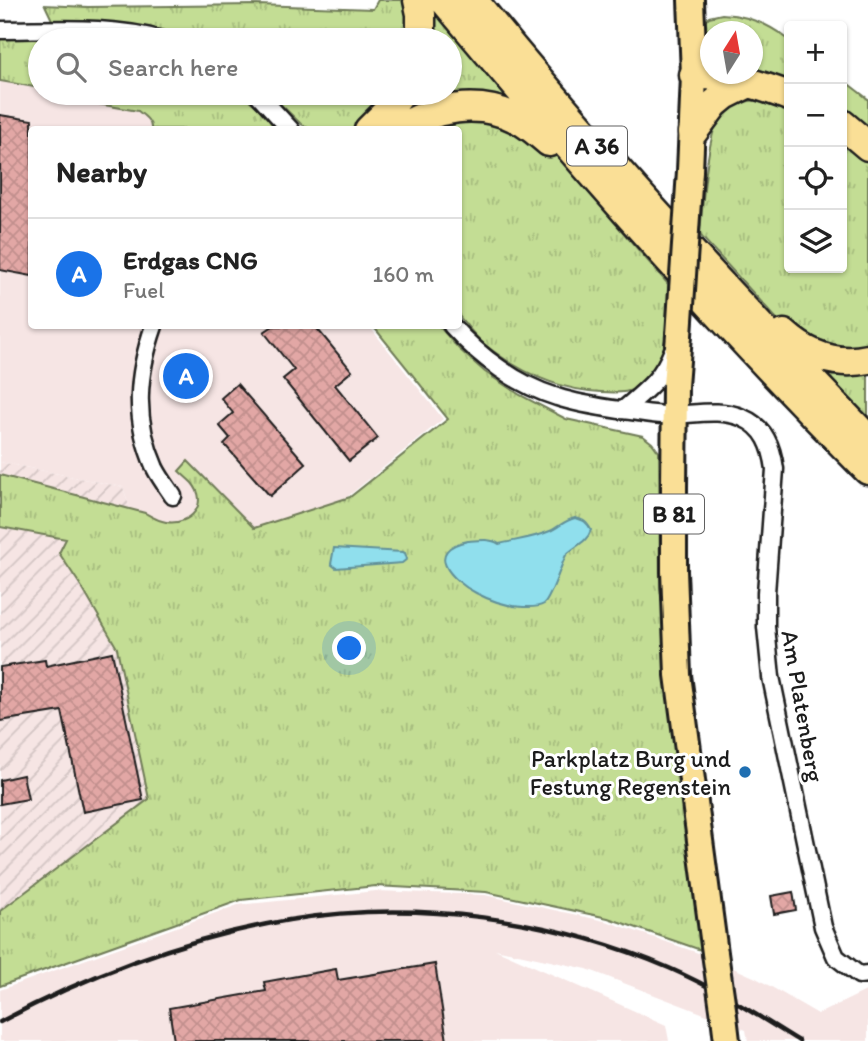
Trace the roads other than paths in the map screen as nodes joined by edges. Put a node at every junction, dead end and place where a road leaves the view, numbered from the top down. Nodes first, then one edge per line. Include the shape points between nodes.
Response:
1 (418, 0) edge
2 (444, 0) edge
3 (473, 0) edge
4 (691, 0) edge
5 (421, 28) edge
6 (0, 30) edge
7 (28, 30) edge
8 (694, 75) junction
9 (700, 75) edge
10 (747, 84) joint
11 (784, 95) edge
12 (268, 105) edge
13 (392, 105) edge
14 (287, 126) edge
15 (373, 126) edge
16 (404, 126) edge
17 (847, 128) edge
18 (693, 132) junction
19 (565, 143) junction
20 (868, 146) edge
21 (758, 324) junction
22 (153, 329) edge
23 (455, 329) edge
24 (679, 335) junction
25 (868, 359) edge
26 (623, 410) junction
27 (675, 415) junction
28 (868, 439) edge
29 (868, 470) edge
30 (173, 496) dead end
31 (868, 974) edge
32 (727, 1041) edge

1 - 5 highway
2 - 19 highway, A 36
3 - 21 highway, A 36
4 - 8 main road, B 81
6 - 7 street
8 - 9 highway
8 - 18 main road, B 81
10 - 11 highway
10 - 18 highway via 714,104
12 - 14 street
13 - 15 highway
16 - 19 highway via 438,111 476,107 518,119 550,143
17 - 20 highway
18 - 24 main road, B 81, bridge
19 - 29 highway, A 36 via 684,277
21 - 25 highway via 774,324 796,345 822,358
21 - 28 highway, A 36
22 - 30 street via 141,372 142,432 156,470
23 - 26 street, Am Platenberg via 499,368 535,388 559,398
24 - 26 street via 659,378
24 - 27 main road, B 81
26 - 27 street, Am Platenberg
27 - 31 street, Am Platenberg via 723,413 744,418 763,432 773,451 766,593 773,689 823,928 836,957 859,975
27 - 32 main road, B 81, bridge via 678,675

